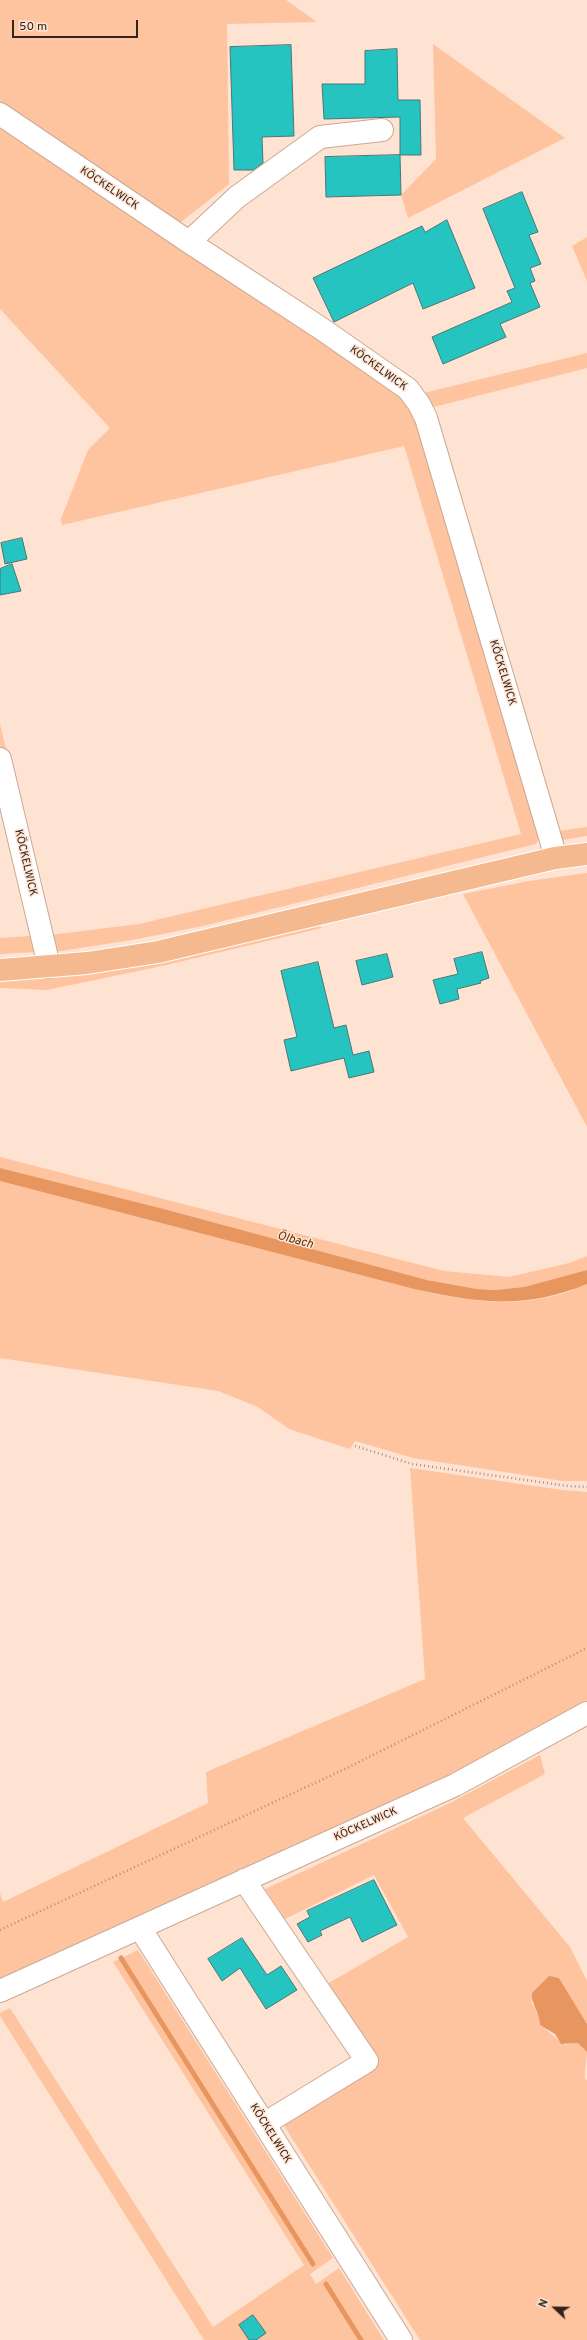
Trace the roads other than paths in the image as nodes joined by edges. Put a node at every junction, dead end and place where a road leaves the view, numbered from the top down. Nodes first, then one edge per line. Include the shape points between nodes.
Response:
1 (0, 114) edge
2 (382, 130) dead end
3 (189, 242) junction
4 (0, 760) edge
5 (587, 854) edge
6 (555, 858) junction
7 (47, 967) junction
8 (0, 970) edge
9 (587, 1713) edge
10 (244, 1880) junction
11 (140, 1928) junction
12 (0, 1991) edge
13 (264, 2124) junction
14 (401, 2340) edge

1 - 3 street, KÖCKELWICK
2 - 3 street via 320,137 237,197
3 - 6 street, KÖCKELWICK via 322,329 408,390 419,404 428,426
4 - 7 street, KÖCKELWICK via 46,953
5 - 6 main road
6 - 7 main road via 158,952
7 - 8 main road
9 - 10 street, KÖCKELWICK via 455,1785
10 - 11 street, KÖCKELWICK
10 - 13 street via 367,2061
11 - 12 street, KÖCKELWICK
11 - 13 street, KÖCKELWICK
13 - 14 street, KÖCKELWICK

